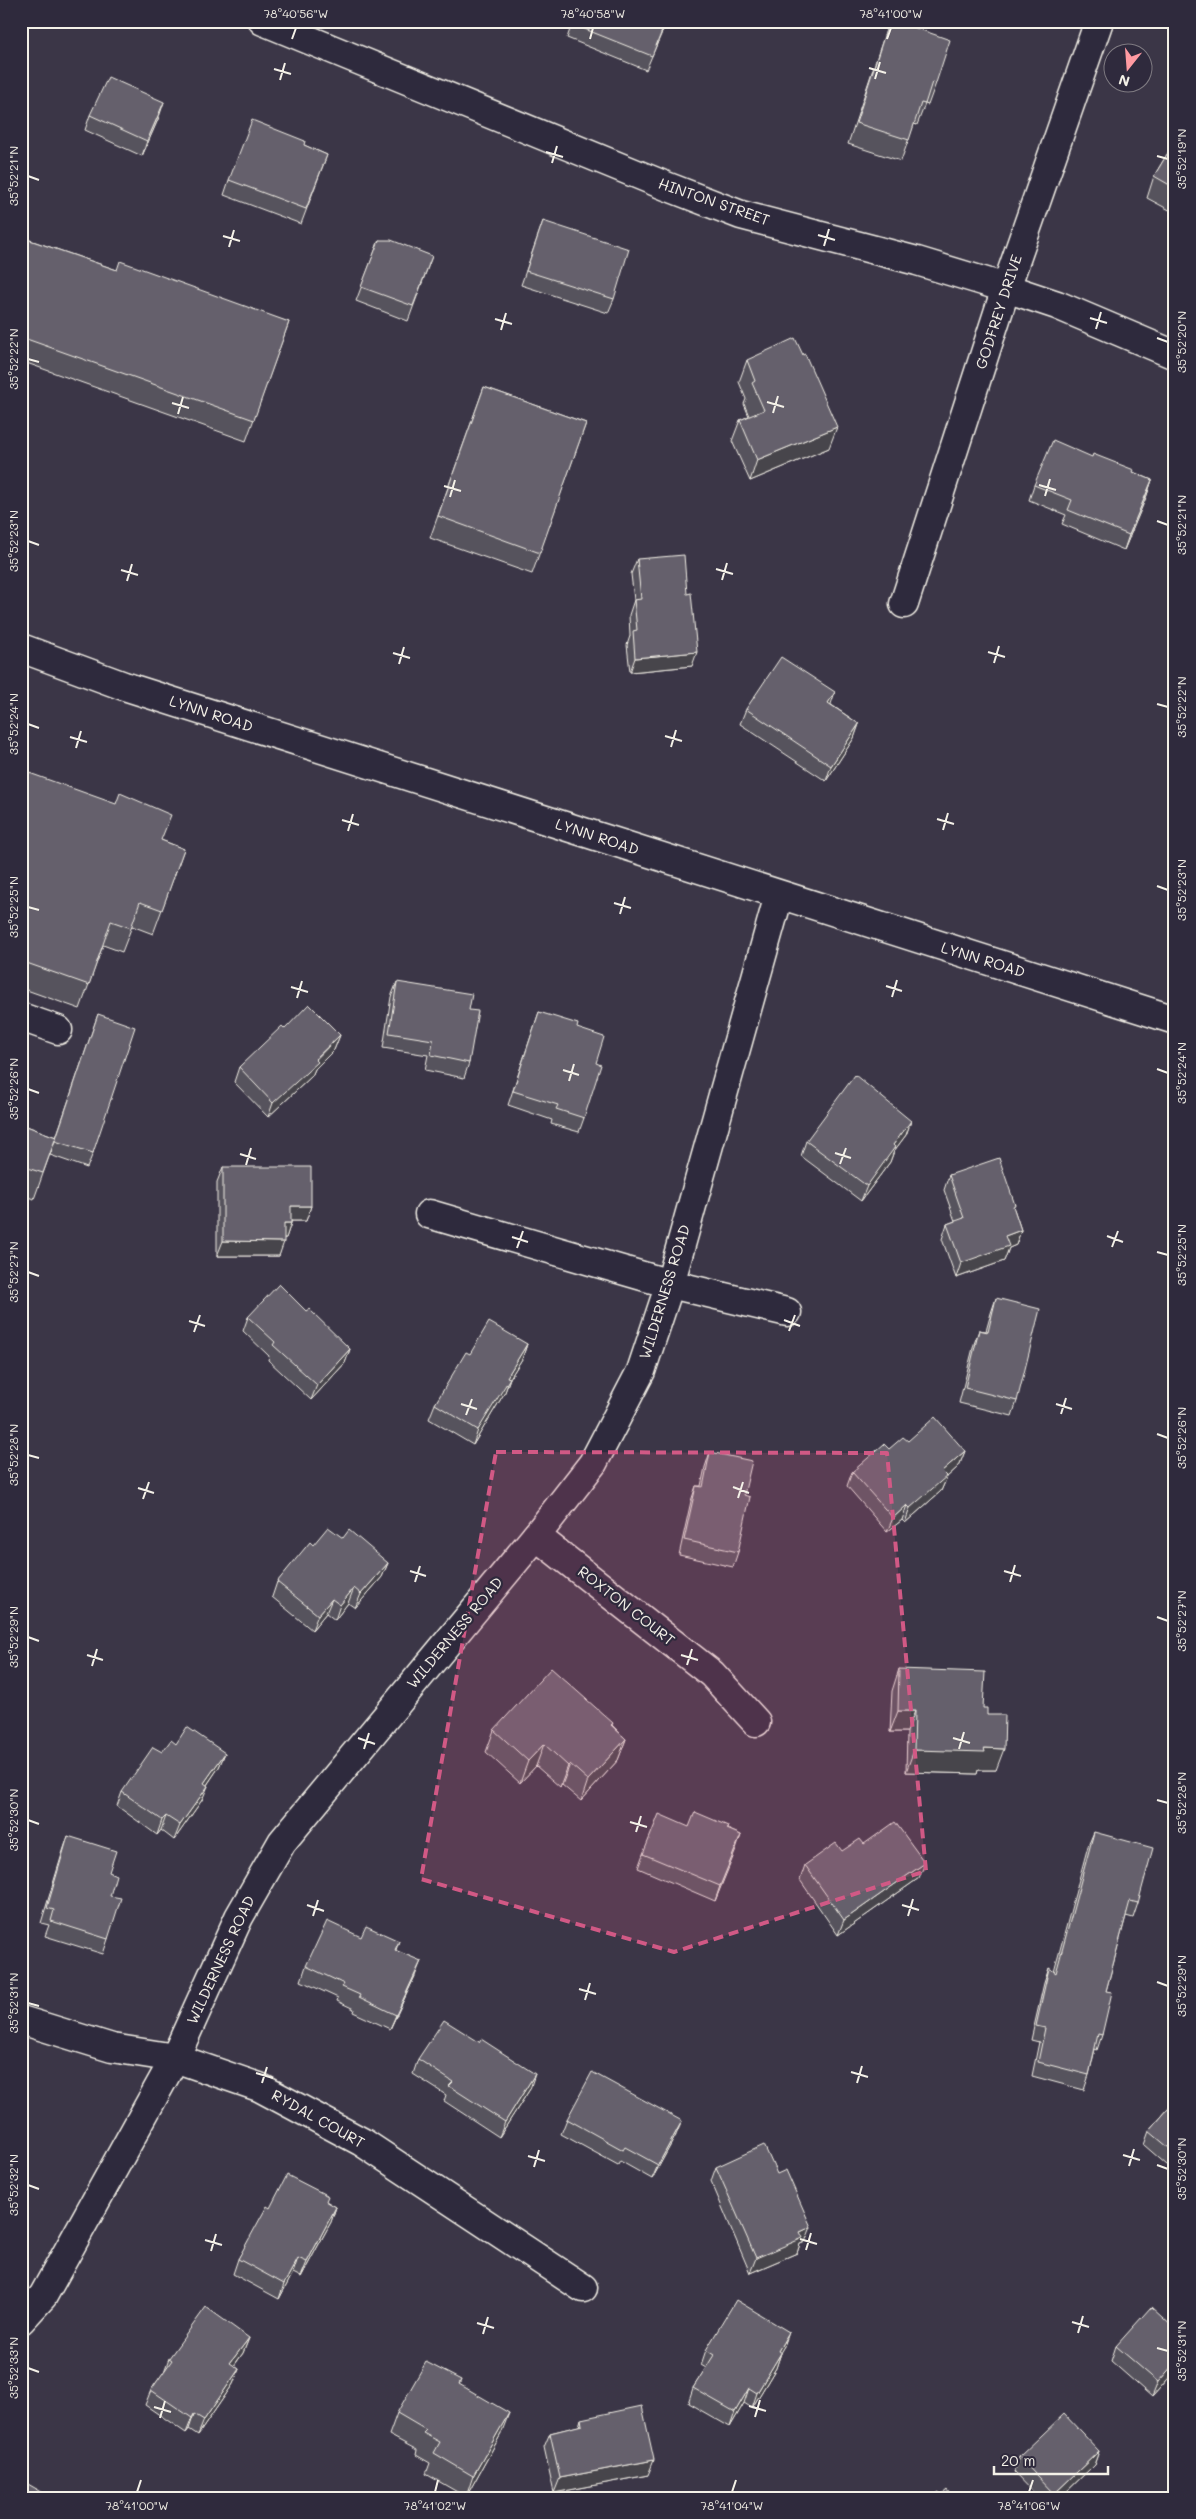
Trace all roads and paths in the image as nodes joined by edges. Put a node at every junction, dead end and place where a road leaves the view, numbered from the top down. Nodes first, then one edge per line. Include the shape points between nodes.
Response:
1 (262, 21) edge
2 (1099, 21) edge
3 (1006, 288) junction
4 (1175, 355) edge
5 (904, 604) dead end
6 (21, 648) edge
7 (779, 896) junction
8 (21, 1017) edge
9 (1175, 1020) edge
10 (58, 1030) dead end
11 (429, 1214) dead end
12 (670, 1284) junction
13 (787, 1312) dead end
14 (536, 1536) junction
15 (756, 1722) dead end
16 (21, 2020) edge
17 (175, 2058) junction
18 (583, 2288) dead end
19 (21, 2320) edge

1 - 3 street, HINTON STREET via 741,215
2 - 3 street, GODFREY DRIVE
3 - 4 street, HINTON STREET via 1057,305
3 - 5 street, GODFREY DRIVE
6 - 7 street, LYNN ROAD via 124,686
7 - 9 street, LYNN ROAD
7 - 12 street, WILDERNESS ROAD
8 - 10 street
11 - 12 street
12 - 13 street
12 - 14 street, WILDERNESS ROAD via 637,1379 592,1463
14 - 15 street, ROXTON COURT via 712,1674
14 - 17 street, WILDERNESS ROAD via 282,1842 239,1917
16 - 17 street, RYDAL COURT via 112,2048
17 - 18 street, RYDAL COURT via 259,2087 362,2142
17 - 19 street, WILDERNESS ROAD via 43,2296

